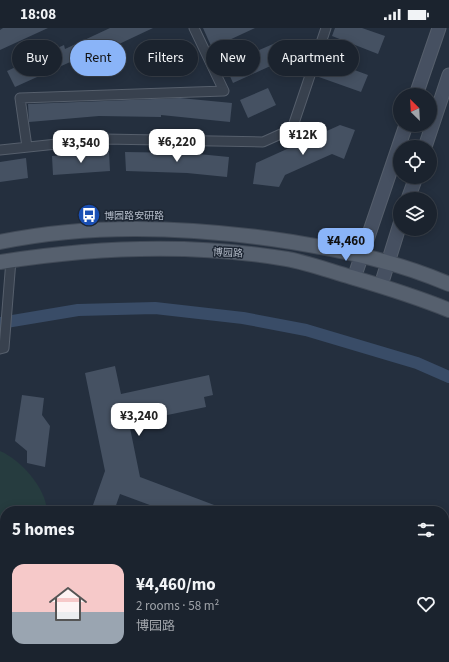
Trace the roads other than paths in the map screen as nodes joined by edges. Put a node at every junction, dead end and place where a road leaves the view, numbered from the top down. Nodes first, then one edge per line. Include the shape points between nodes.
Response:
1 (194, 28) edge
2 (326, 28) edge
3 (439, 28) edge
4 (449, 75) edge
5 (418, 88) edge
6 (404, 132) edge
7 (427, 140) edge
8 (27, 147) junction
9 (0, 150) edge
10 (396, 236) edge
11 (0, 242) edge
12 (362, 254) junction
13 (5, 261) edge
14 (388, 262) junction
15 (354, 278) junction
16 (449, 284) edge
17 (380, 285) junction
18 (449, 310) edge
19 (0, 349) edge

1 - 8 street via 224,91 20,98
2 - 8 street via 292,129 262,142 104,139
3 - 5 main road
4 - 7 main road
6 - 12 main road
8 - 9 street
10 - 14 main road
11 - 12 main road, 博园路 via 74,231 178,230 250,236
12 - 14 main road, 博园路
12 - 15 main road
13 - 15 main road, 博园路 via 70,252 124,249 240,252 289,259
13 - 19 street via 8,297 4,348
14 - 16 main road, 博园路
14 - 17 main road
15 - 17 main road, 博园路
17 - 18 main road, 博园路

